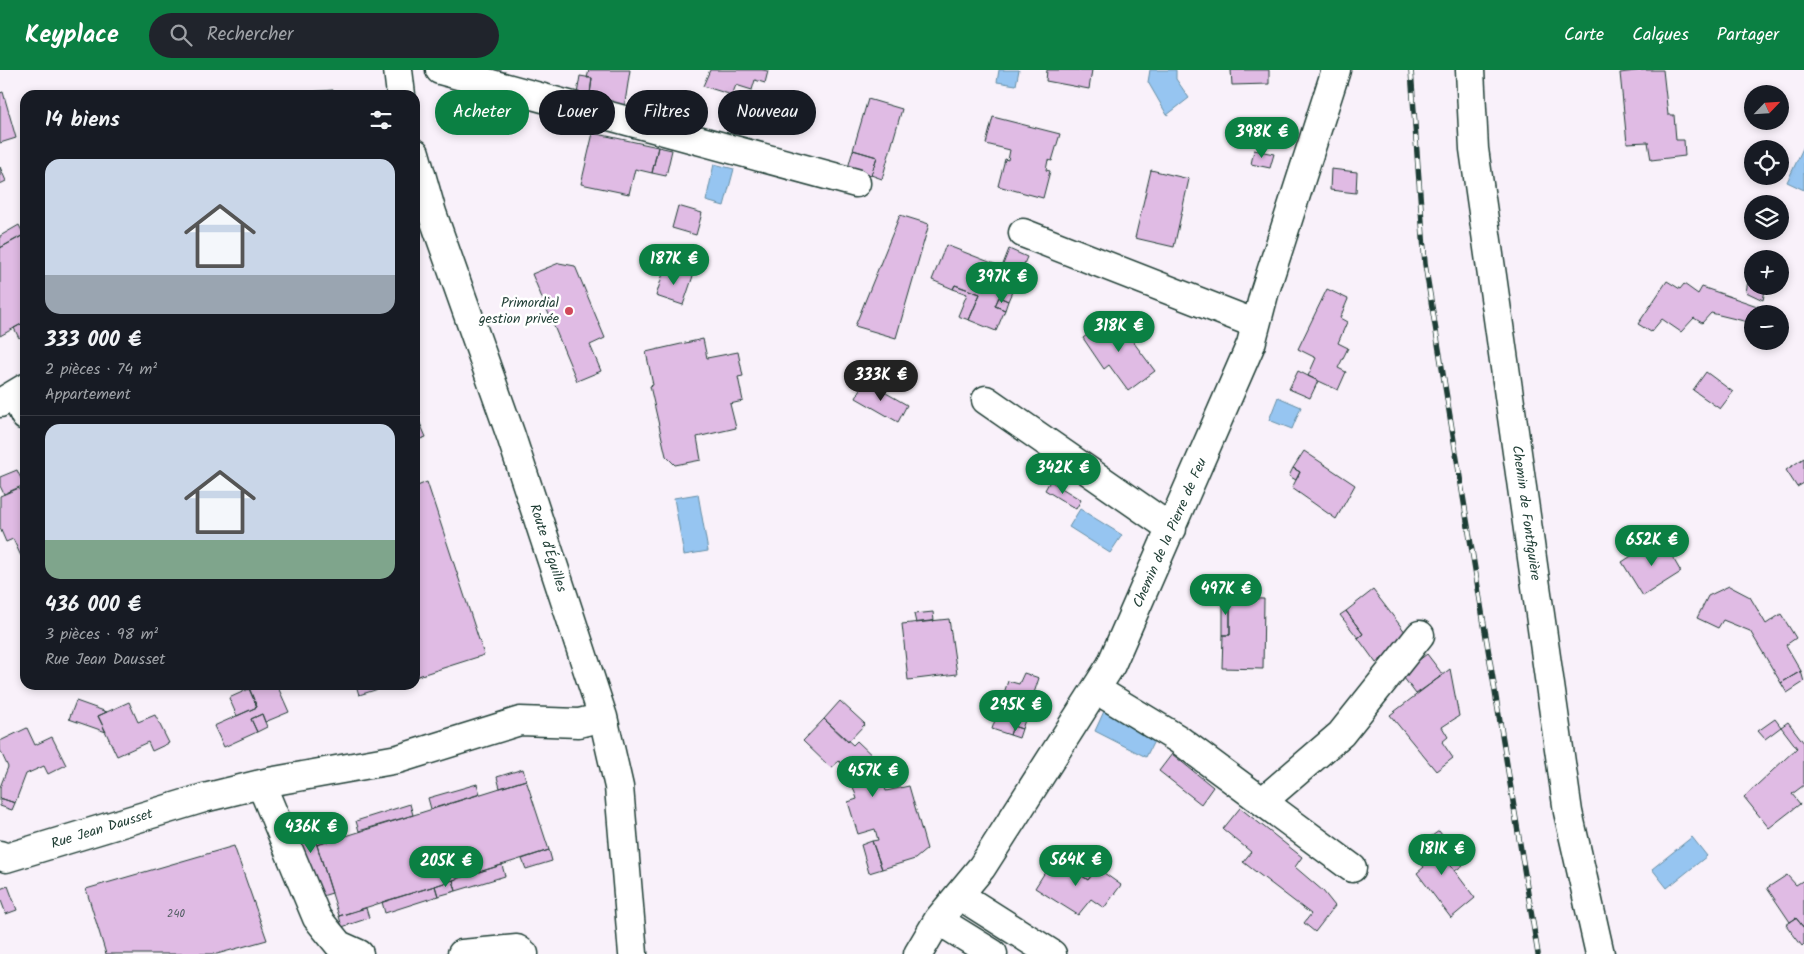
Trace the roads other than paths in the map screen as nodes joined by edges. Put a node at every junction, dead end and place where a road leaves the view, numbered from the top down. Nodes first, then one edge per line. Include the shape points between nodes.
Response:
1 (398, 70) edge
2 (440, 70) edge
3 (1336, 70) edge
4 (1470, 70) edge
5 (401, 90) edge
6 (856, 183) dead end
7 (420, 188) edge
8 (424, 217) edge
9 (1022, 233) dead end
10 (1256, 324) junction
11 (986, 400) dead end
12 (1172, 529) junction
13 (1420, 634) dead end
14 (1097, 690) junction
15 (603, 716) junction
16 (261, 784) junction
17 (1263, 801) junction
18 (3, 856) edge
19 (1352, 868) dead end
20 (959, 895) junction
21 (938, 920) junction
22 (359, 954) edge
23 (462, 954) edge
24 (524, 954) edge
25 (633, 954) edge
26 (918, 954) edge
27 (992, 954) edge
28 (1052, 954) edge
29 (1600, 954) edge

1 - 5 street
2 - 6 street
3 - 10 street, Chemin de la Pierre de Feu
4 - 29 street, Chemin de Fontfiguière via 1474,148 1568,812
7 - 8 street, Route d'Éguilles
8 - 15 street, Route d'Éguilles via 514,445
9 - 10 street
10 - 12 street, Chemin de la Pierre de Feu via 1251,344
11 - 12 street
12 - 14 street, Chemin de la Pierre de Feu
13 - 17 street via 1341,734
14 - 17 street via 1178,739
14 - 20 street, Chemin de la Pierre de Feu via 982,867
15 - 16 street, Rue Jean Dausset via 579,724 520,721 398,759
15 - 25 street, Route d'Éguilles via 619,787
16 - 18 street, Rue Jean Dausset
16 - 22 street via 317,918 339,945
17 - 19 street
20 - 21 street, Chemin de la Pierre de Feu
20 - 28 street
21 - 26 street, Chemin de la Pierre de Feu
21 - 27 street
23 - 24 street via 517,950

